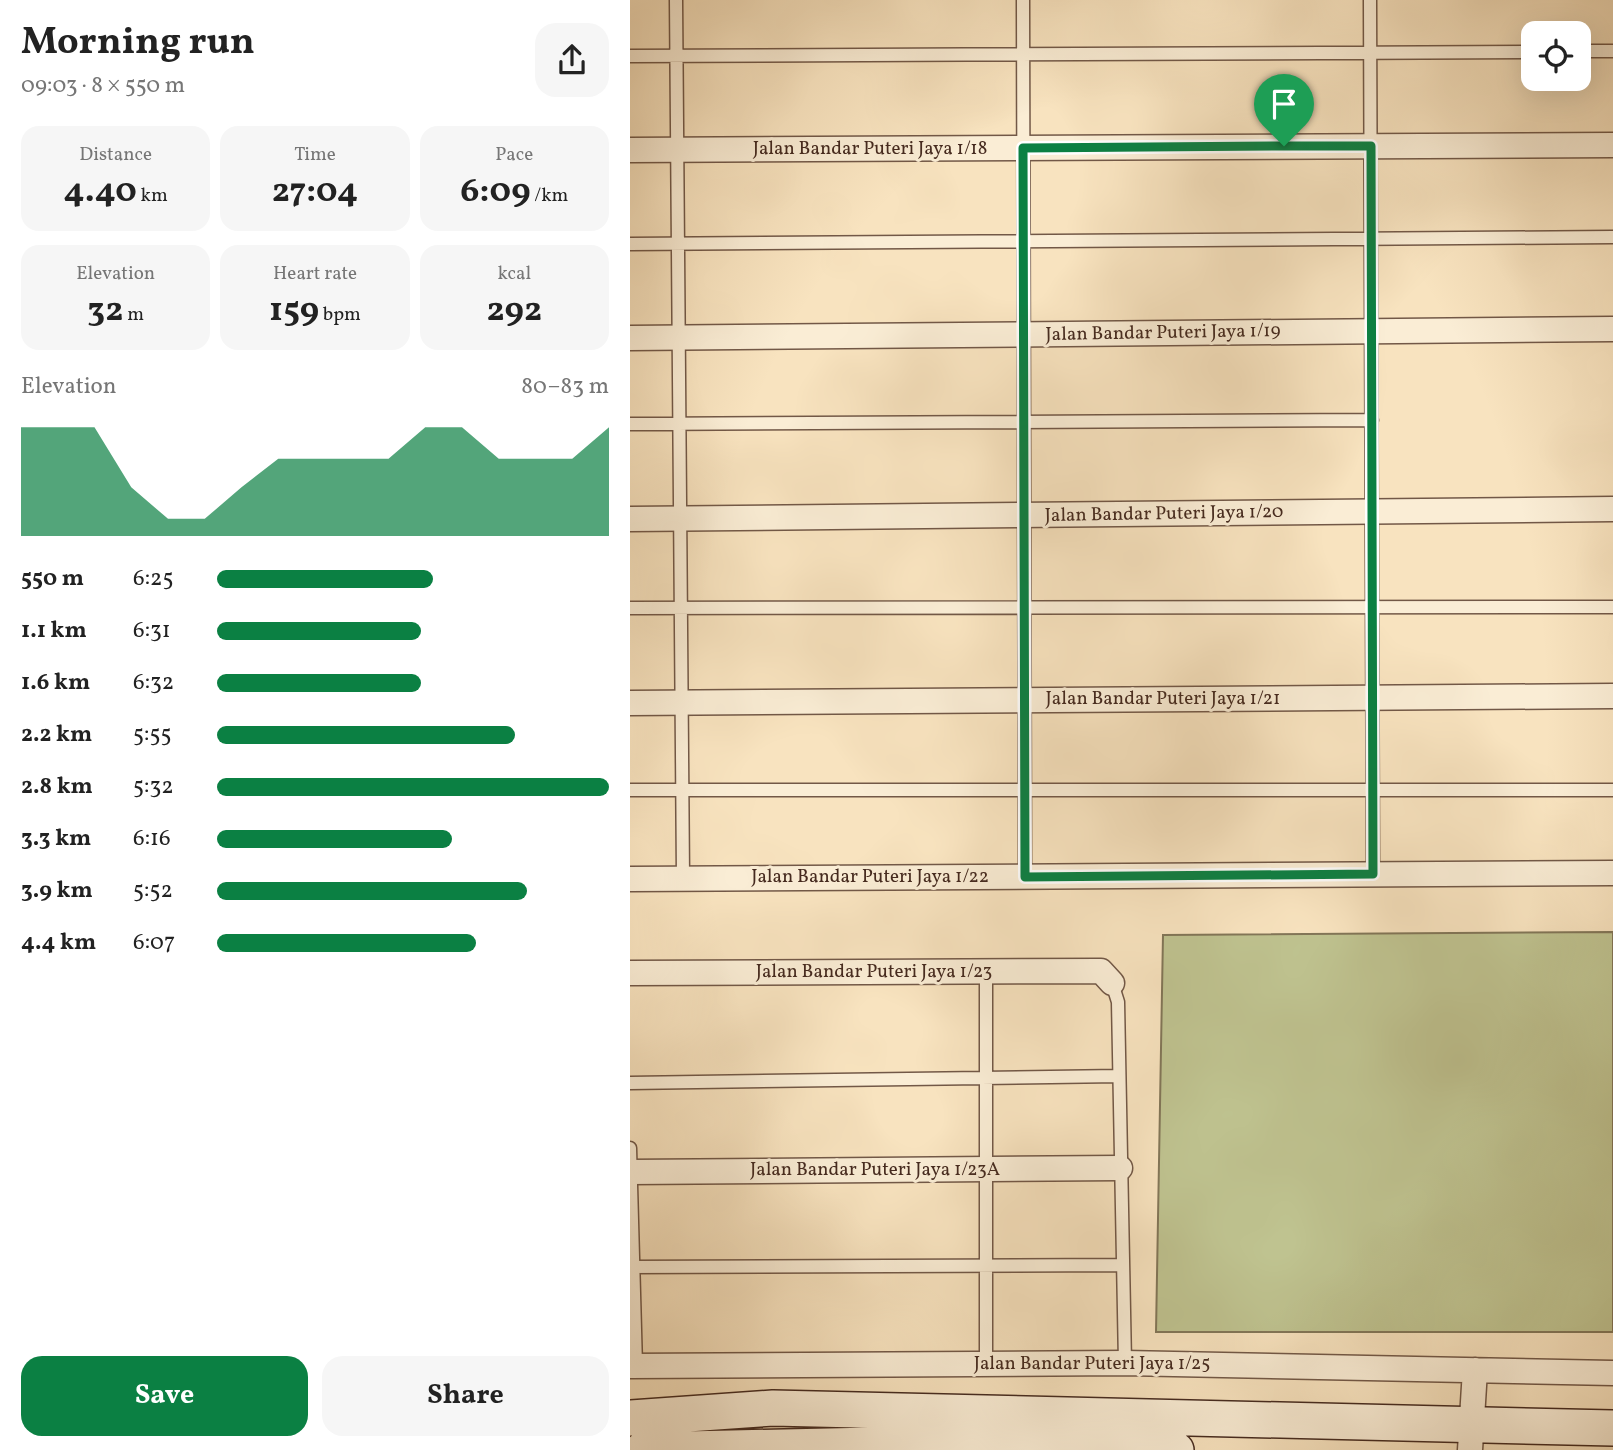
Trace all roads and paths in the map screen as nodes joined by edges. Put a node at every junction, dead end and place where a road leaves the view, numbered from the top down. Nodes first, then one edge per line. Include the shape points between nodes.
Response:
1 (676, 0) edge
2 (1023, 0) edge
3 (1370, 0) edge
4 (1591, 51) edge
5 (1613, 51) edge
6 (1371, 52) junction
7 (1521, 52) edge
8 (1023, 54) junction
9 (630, 56) edge
10 (677, 56) junction
11 (1613, 145) edge
12 (1371, 146) junction
13 (1023, 148) junction
14 (630, 150) edge
15 (677, 150) junction
16 (1613, 237) edge
17 (1371, 239) junction
18 (1023, 241) junction
19 (630, 244) edge
20 (678, 244) junction
21 (1613, 329) edge
22 (1372, 331) junction
23 (1024, 334) junction
24 (679, 337) junction
25 (630, 338) edge
26 (1372, 420) junction
27 (1023, 422) junction
28 (630, 424) edge
29 (680, 424) junction
30 (1613, 509) edge
31 (1372, 512) junction
32 (1024, 515) junction
33 (680, 518) junction
34 (630, 519) edge
35 (1373, 607) junction
36 (1613, 607) edge
37 (630, 608) edge
38 (681, 608) junction
39 (1024, 608) junction
40 (1613, 696) edge
41 (1373, 698) junction
42 (1024, 700) junction
43 (630, 703) edge
44 (682, 703) junction
45 (630, 790) edge
46 (682, 790) junction
47 (1025, 790) junction
48 (1373, 790) junction
49 (1613, 790) edge
50 (1613, 873) edge
51 (1373, 874) junction
52 (1025, 877) junction
53 (683, 878) junction
54 (630, 879) edge
55 (986, 971) junction
56 (630, 973) edge
57 (1112, 983) joint
58 (1119, 1076) junction
59 (986, 1079) junction
60 (630, 1083) edge
61 (630, 1148) edge
62 (1120, 1168) junction
63 (986, 1169) junction
64 (630, 1172) edge
65 (1121, 1265) junction
66 (986, 1266) junction
67 (631, 1267) edge
68 (1125, 1363) junction
69 (986, 1364) junction
70 (633, 1366) edge
71 (1475, 1370) junction
72 (1613, 1373) edge
73 (630, 1418) edge
74 (1613, 1428) edge
75 (1470, 1437) edge
76 (642, 1450) edge
77 (1176, 1450) edge

1 - 10 lane
2 - 8 lane
3 - 6 lane
4 - 5 lane
6 - 7 lane
6 - 8 lane
6 - 12 lane
8 - 10 lane
8 - 13 lane
9 - 10 lane
10 - 15 lane
11 - 12 street, Jalan Bandar Puteri Jaya 1/18
12 - 13 street, Jalan Bandar Puteri Jaya 1/18
12 - 17 lane
13 - 15 street, Jalan Bandar Puteri Jaya 1/18
13 - 18 lane
14 - 15 street, Jalan Bandar Puteri Jaya 1/18
15 - 20 lane
16 - 17 lane
17 - 18 lane
17 - 22 lane
18 - 20 lane
18 - 23 lane
19 - 20 lane
20 - 24 lane
21 - 22 street, Jalan Bandar Puteri Jaya 1/19
22 - 23 street, Jalan Bandar Puteri Jaya 1/19
22 - 26 lane
23 - 24 street, Jalan Bandar Puteri Jaya 1/19
23 - 27 lane
24 - 25 street, Jalan Bandar Puteri Jaya 1/19
24 - 29 lane
26 - 27 lane
26 - 31 lane
27 - 29 lane
27 - 32 lane
28 - 29 lane
29 - 33 lane
30 - 31 street, Jalan Bandar Puteri Jaya 1/20
31 - 32 street, Jalan Bandar Puteri Jaya 1/20
31 - 35 lane
32 - 33 street, Jalan Bandar Puteri Jaya 1/20
32 - 39 lane
33 - 34 street, Jalan Bandar Puteri Jaya 1/20
33 - 38 lane
35 - 36 lane
35 - 39 lane
35 - 41 lane
37 - 38 lane
38 - 39 lane
38 - 44 lane
39 - 42 lane
40 - 41 street, Jalan Bandar Puteri Jaya 1/21
41 - 42 street, Jalan Bandar Puteri Jaya 1/21
41 - 48 lane
42 - 44 street, Jalan Bandar Puteri Jaya 1/21
42 - 47 lane
43 - 44 street, Jalan Bandar Puteri Jaya 1/21
44 - 46 lane
45 - 46 lane
46 - 47 lane
46 - 53 lane
47 - 48 lane
47 - 52 lane
48 - 49 lane
48 - 51 lane
50 - 51 street, Jalan Bandar Puteri Jaya 1/22
51 - 52 street, Jalan Bandar Puteri Jaya 1/22
52 - 53 street, Jalan Bandar Puteri Jaya 1/22
53 - 54 street, Jalan Bandar Puteri Jaya 1/22
55 - 56 street, Jalan Bandar Puteri Jaya 1/23
55 - 57 street, Jalan Bandar Puteri Jaya 1/23 via 1101,971
55 - 59 lane
57 - 58 lane via 1118,1002
58 - 59 lane
58 - 62 lane
59 - 60 lane
59 - 63 lane
61 - 64 lane
62 - 63 street, Jalan Bandar Puteri Jaya 1/23A
62 - 65 lane
63 - 64 street, Jalan Bandar Puteri Jaya 1/23A
63 - 66 lane
64 - 67 lane
65 - 66 lane
65 - 68 lane
66 - 67 lane
66 - 69 lane
67 - 70 lane
68 - 69 street, Jalan Bandar Puteri Jaya 1/25
68 - 71 street, Jalan Bandar Puteri Jaya 1/25
69 - 70 street, Jalan Bandar Puteri Jaya 1/25
71 - 72 street, Jalan Bandar Puteri Jaya 1/25
71 - 75 street
73 - 75 street via 773,1408
74 - 75 street
76 - 77 street via 918,1444

